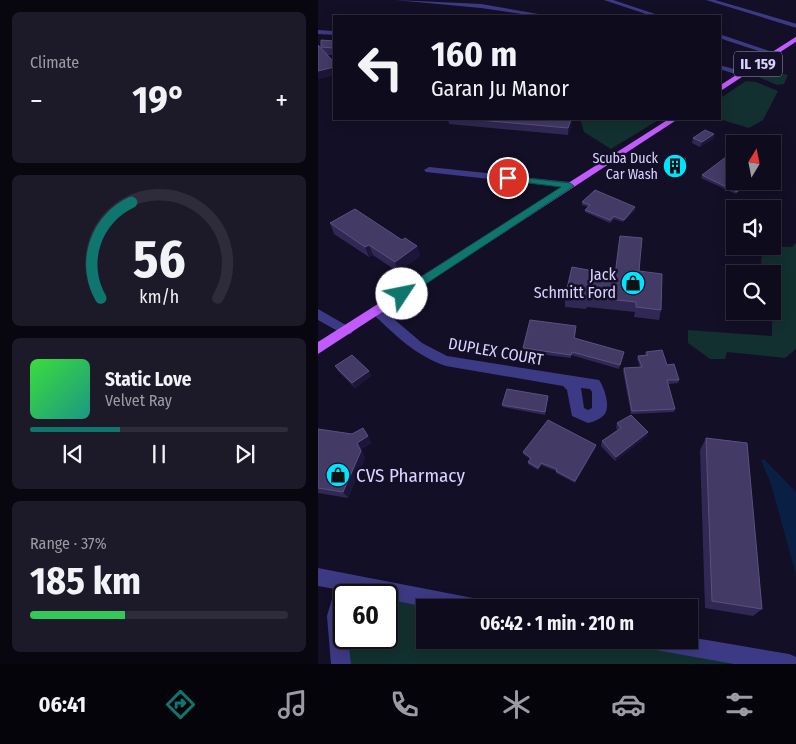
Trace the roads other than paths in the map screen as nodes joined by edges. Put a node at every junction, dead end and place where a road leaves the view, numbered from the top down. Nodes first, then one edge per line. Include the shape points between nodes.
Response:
1 (398, 0) edge
2 (489, 0) edge
3 (611, 0) edge
4 (709, 0) edge
5 (718, 1) edge
6 (481, 6) junction
7 (540, 15) edge
8 (655, 15) edge
9 (796, 26) edge
10 (318, 32) edge
11 (333, 33) edge
12 (721, 37) edge
13 (796, 38) edge
14 (773, 54) junction
15 (721, 68) edge
16 (742, 74) junction
17 (721, 89) edge
18 (672, 120) edge
19 (429, 170) dead end
20 (570, 186) junction
21 (377, 311) junction
22 (318, 314) edge
23 (347, 331) junction
24 (318, 349) edge
25 (566, 380) dead end
26 (318, 577) edge
27 (346, 583) junction
28 (430, 599) edge
29 (698, 648) edge
30 (341, 664) edge
31 (789, 664) edge

1 - 6 street
2 - 6 street
3 - 8 street
4 - 5 street
5 - 9 street
6 - 7 street
10 - 11 street
12 - 14 street
13 - 14 main road, IL 159
14 - 16 main road, IL 159
15 - 16 street
16 - 17 main road, IL 159
18 - 20 main road
19 - 20 street
20 - 21 main road
21 - 23 main road
21 - 25 street, DUPLEX COURT via 421,351 433,357
22 - 23 street
23 - 24 main road
26 - 27 street
27 - 28 street
27 - 30 street via 336,616
29 - 31 street

